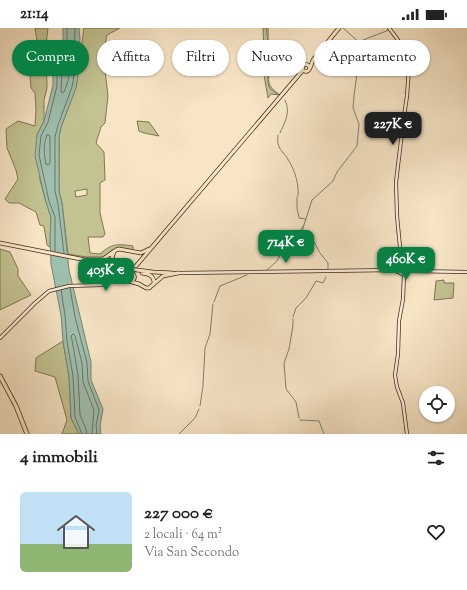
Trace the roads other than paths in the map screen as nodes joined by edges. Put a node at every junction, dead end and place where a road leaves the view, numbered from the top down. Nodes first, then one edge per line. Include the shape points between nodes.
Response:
1 (339, 28) edge
2 (389, 28) edge
3 (313, 60) junction
4 (306, 64) edge
5 (306, 64) edge
6 (310, 68) junction
7 (306, 71) edge
8 (300, 76) edge
9 (157, 240) junction
10 (0, 243) edge
11 (114, 251) junction
12 (138, 253) junction
13 (144, 257) junction
14 (80, 259) junction
15 (134, 270) junction
16 (403, 271) junction
17 (467, 272) edge
18 (178, 273) junction
19 (126, 275) junction
20 (120, 278) junction
21 (126, 280) junction
22 (132, 282) junction
23 (139, 284) junction
24 (154, 284) junction
25 (0, 338) edge
26 (0, 376) edge
27 (0, 379) edge
28 (26, 434) edge
29 (407, 434) edge

1 - 3 main road
2 - 16 street via 398,40 409,67 396,182
3 - 4 main road
3 - 6 main road
5 - 6 main road
6 - 7 main road
8 - 9 main road
9 - 12 main road
9 - 13 main road
10 - 14 main road
11 - 12 main road via 119,249
11 - 14 main road via 100,260
11 - 15 main road via 112,257 115,263
12 - 13 main road
12 - 15 main road
13 - 15 main road
14 - 15 main road
15 - 18 main road
15 - 19 main road
15 - 22 main road
15 - 23 main road
15 - 24 main road via 152,276
16 - 17 street
16 - 18 street
16 - 29 street via 403,299 395,375
18 - 24 main road via 163,276
19 - 20 street
19 - 21 main road
20 - 21 street
20 - 25 street via 101,285 78,285 53,290 42,296
21 - 22 main road
22 - 23 main road
23 - 24 main road via 146,288
26 - 28 highway via 16,406
27 - 28 highway

